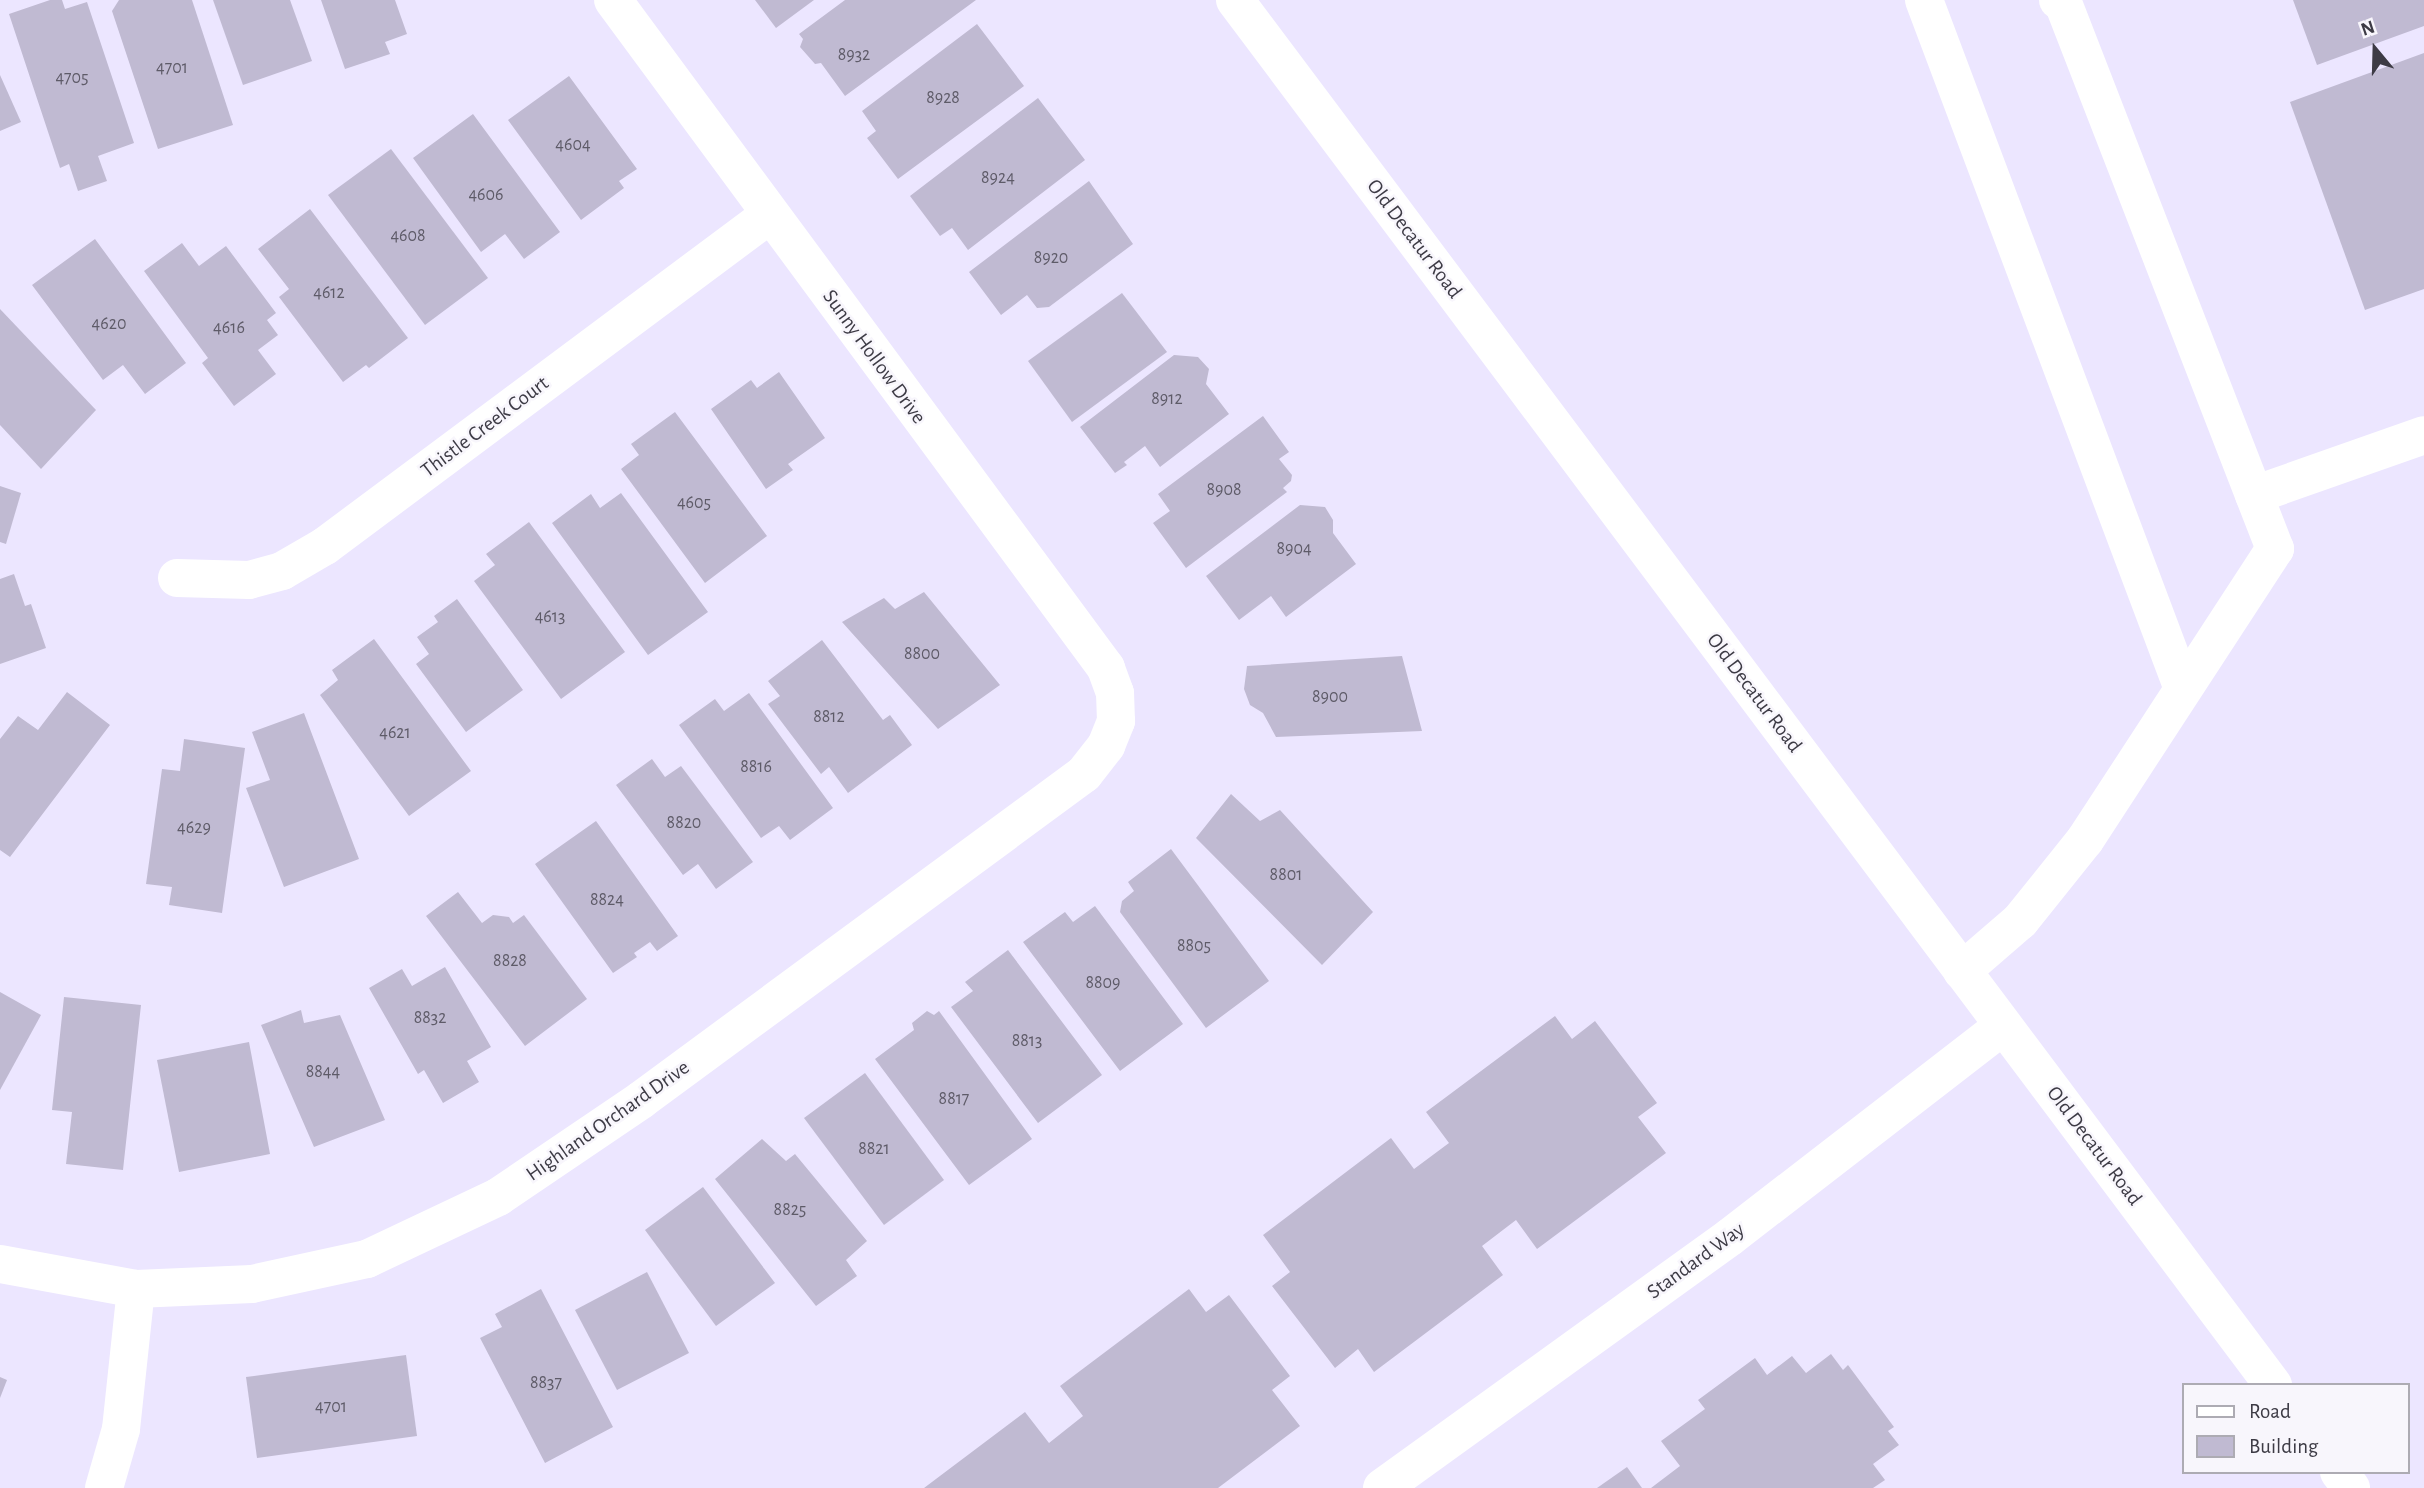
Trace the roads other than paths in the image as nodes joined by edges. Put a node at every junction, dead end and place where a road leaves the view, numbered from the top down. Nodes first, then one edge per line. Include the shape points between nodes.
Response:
1 (612, 0) edge
2 (1235, 0) edge
3 (1924, 0) edge
4 (2058, 0) edge
5 (769, 215) junction
6 (2424, 435) edge
7 (2254, 495) junction
8 (177, 578) dead end
9 (2183, 689) junction
10 (1116, 721) joint
11 (1962, 971) junction
12 (2003, 1026) junction
13 (0, 1264) edge
14 (136, 1289) junction
15 (2271, 1383) edge
16 (104, 1488) edge
17 (1382, 1488) edge

1 - 5 street, Sunny Hollow Drive
2 - 11 street, Old Decatur Road
3 - 9 street
4 - 7 street
5 - 8 street, Thistle Creek Court via 325,546 282,570 249,580
5 - 10 street, Sunny Hollow Drive via 1106,668 1115,693
6 - 7 street
7 - 9 street via 2275,549
9 - 11 street via 2085,840 2020,921
10 - 14 street, Highland Orchard Drive via 1106,746 1084,774 641,1100 498,1197 367,1259 252,1284
11 - 12 street, Old Decatur Road
12 - 15 street, Old Decatur Road
12 - 17 street, Standard Way via 1730,1237
13 - 14 street, Highland Orchard Drive
14 - 16 street via 121,1429

